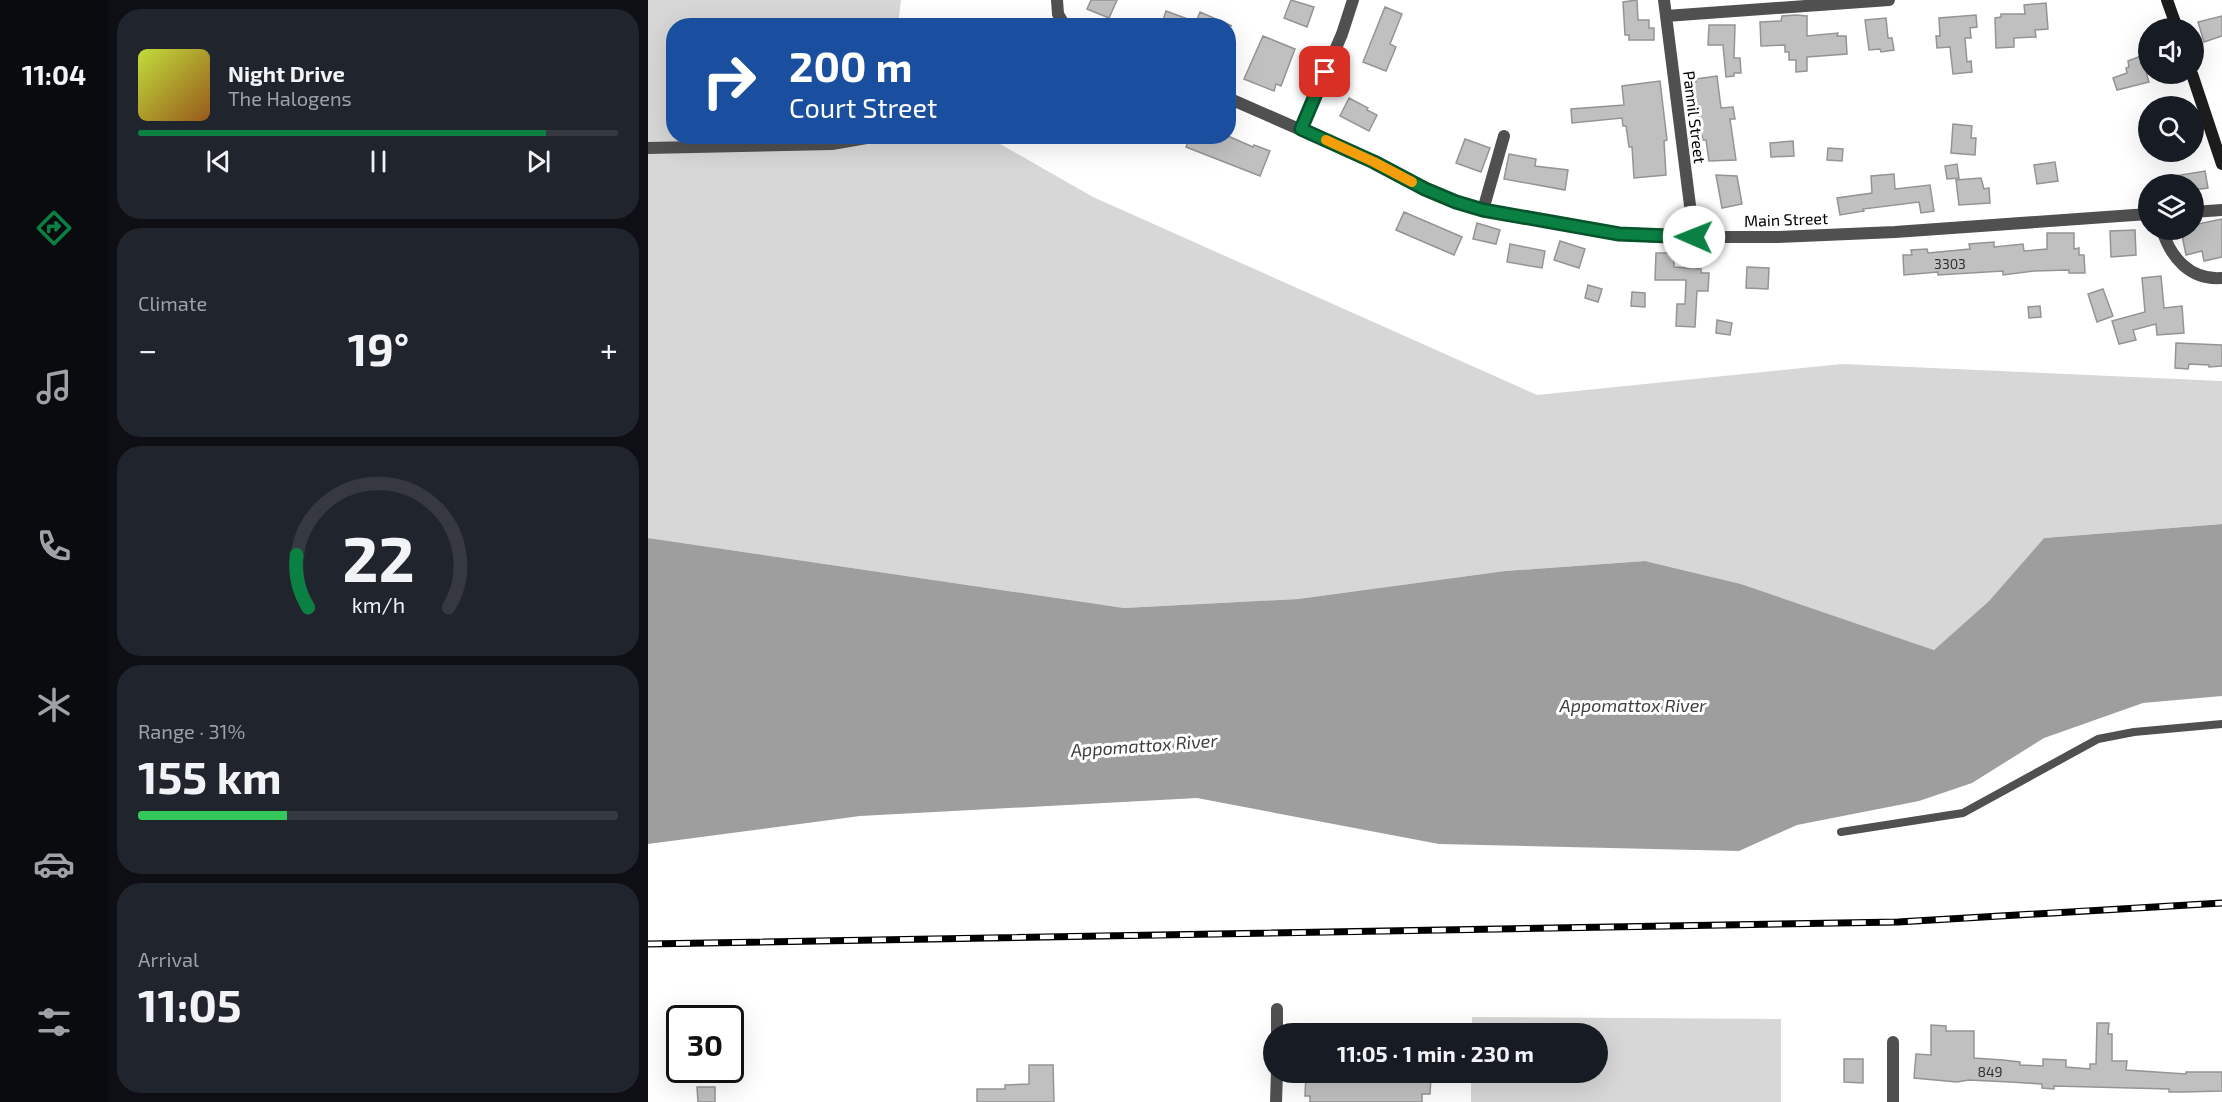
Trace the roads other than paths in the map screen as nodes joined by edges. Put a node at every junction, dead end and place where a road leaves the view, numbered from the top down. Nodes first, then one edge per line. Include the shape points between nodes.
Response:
1 (1057, 0) edge
2 (1353, 0) edge
3 (1664, 0) edge
4 (1889, 0) edge
5 (2167, 0) edge
6 (1864, 1) edge
7 (1666, 16) junction
8 (1060, 18) edge
9 (2173, 18) edge
10 (2196, 84) edge
11 (1236, 101) edge
12 (1301, 129) junction
13 (2217, 132) edge
14 (1504, 136) dead end
15 (832, 144) edge
16 (648, 148) edge
17 (2222, 164) edge
18 (1483, 210) junction
19 (2222, 210) edge
20 (2204, 211) edge
21 (2138, 215) edge
22 (1694, 237) junction
23 (2165, 240) edge
24 (2221, 278) edge
25 (2222, 724) edge
26 (1841, 832) dead end
27 (1277, 1009) dead end
28 (1277, 1023) edge
29 (1893, 1042) dead end
30 (1277, 1083) edge
31 (1276, 1102) edge
32 (1893, 1102) edge

1 - 8 street
2 - 12 street
3 - 7 street, Pannil Street
4 - 6 street
5 - 9 main road
6 - 7 street
7 - 22 street, Pannil Street
10 - 13 main road
11 - 12 street, Main Street
12 - 18 street, Main Street via 1425,189
13 - 17 main road
14 - 18 street
15 - 16 street
18 - 22 street, Main Street via 1619,234
19 - 20 street
21 - 22 street, Main Street via 1895,232
23 - 24 street via 2187,270 2199,276
25 - 26 lane via 2098,739 1963,813
27 - 28 street
29 - 32 street
30 - 31 street

